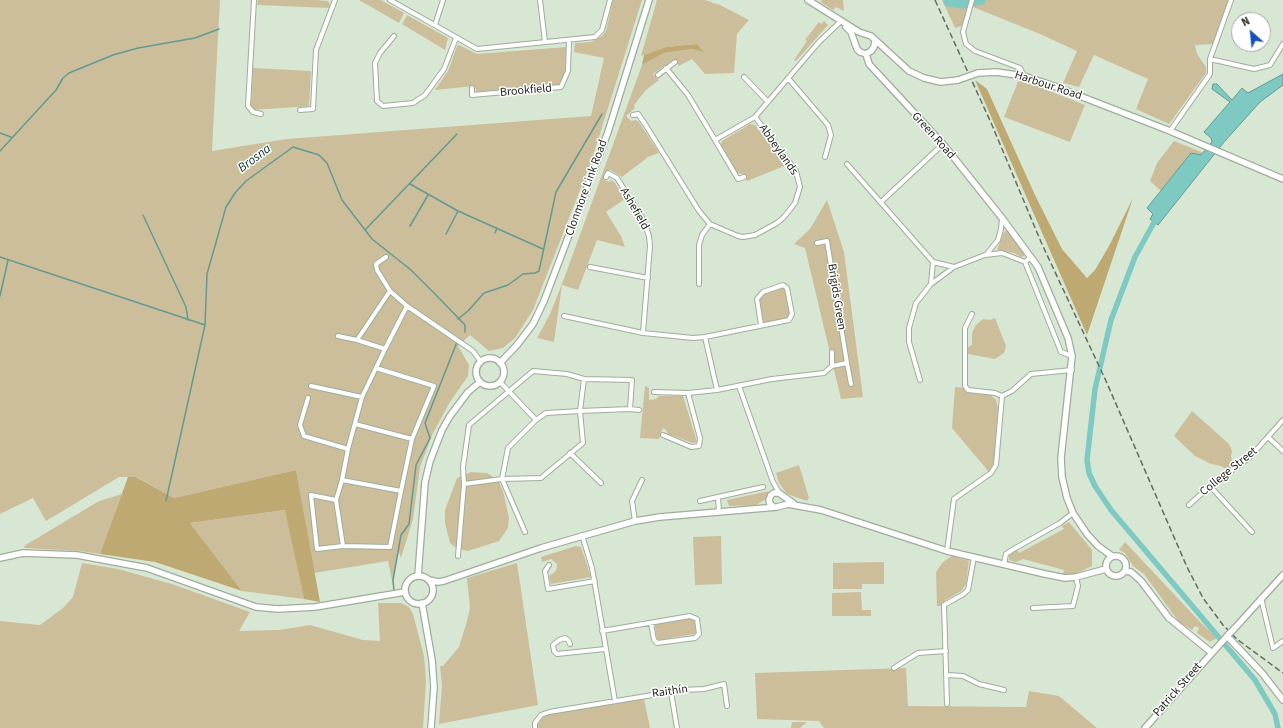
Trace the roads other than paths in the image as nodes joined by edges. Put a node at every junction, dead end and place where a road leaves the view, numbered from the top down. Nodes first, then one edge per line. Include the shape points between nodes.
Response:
1 (254, 0) edge
2 (335, 0) edge
3 (390, 0) edge
4 (443, 0) edge
5 (540, 0) edge
6 (610, 0) edge
7 (649, 0) edge
8 (801, 0) edge
9 (808, 0) edge
10 (1231, 0) edge
11 (971, 2) edge
12 (821, 11) junction
13 (840, 22) junction
14 (435, 25) junction
15 (867, 34) junction
16 (394, 36) dead end
17 (456, 38) junction
18 (569, 40) junction
19 (875, 41) junction
20 (545, 42) junction
21 (855, 43) junction
22 (1283, 44) edge
23 (874, 47) junction
24 (866, 54) junction
25 (891, 56) junction
26 (1210, 59) junction
27 (675, 62) dead end
28 (666, 68) junction
29 (658, 75) dead end
30 (1024, 76) junction
31 (744, 77) dead end
32 (788, 78) junction
33 (472, 88) dead end
34 (768, 102) junction
35 (300, 110) dead end
36 (261, 114) dead end
37 (632, 116) dead end
38 (755, 117) junction
39 (1170, 132) junction
40 (715, 140) junction
41 (943, 144) junction
42 (825, 157) dead end
43 (847, 164) dead end
44 (606, 177) dead end
45 (744, 177) dead end
46 (1283, 179) edge
47 (881, 202) junction
48 (1002, 218) junction
49 (710, 224) junction
50 (817, 243) dead end
51 (985, 255) junction
52 (386, 256) dead end
53 (1031, 257) junction
54 (933, 262) junction
55 (1025, 262) junction
56 (590, 267) dead end
57 (954, 268) junction
58 (648, 278) junction
59 (699, 284) dead end
60 (931, 284) junction
61 (390, 291) junction
62 (407, 306) junction
63 (972, 314) dead end
64 (564, 316) dead end
65 (761, 325) junction
66 (643, 333) junction
67 (338, 336) dead end
68 (704, 337) junction
69 (357, 340) junction
70 (385, 349) junction
71 (832, 352) dead end
72 (1072, 358) junction
73 (481, 362) junction
74 (500, 362) junction
75 (847, 363) junction
76 (832, 366) junction
77 (376, 368) junction
78 (1072, 370) junction
79 (584, 379) junction
80 (920, 380) dead end
81 (480, 382) junction
82 (502, 384) junction
83 (851, 384) dead end
84 (311, 386) dead end
85 (739, 386) junction
86 (717, 390) junction
87 (508, 392) junction
88 (654, 392) dead end
89 (688, 393) junction
90 (1002, 396) junction
91 (362, 397) junction
92 (308, 398) dead end
93 (630, 410) junction
94 (639, 410) dead end
95 (580, 411) junction
96 (536, 420) junction
97 (1283, 420) edge
98 (355, 424) junction
99 (663, 435) dead end
100 (1268, 437) junction
101 (412, 439) junction
102 (348, 449) junction
103 (1283, 451) edge
104 (570, 453) junction
105 (502, 479) junction
106 (342, 480) junction
107 (642, 480) dead end
108 (773, 482) junction
109 (464, 484) junction
110 (601, 484) dead end
111 (1210, 486) junction
112 (763, 487) dead end
113 (401, 491) junction
114 (781, 495) junction
115 (718, 497) junction
116 (770, 497) junction
117 (336, 500) junction
118 (700, 501) dead end
119 (797, 504) junction
120 (1189, 505) dead end
121 (777, 507) junction
122 (749, 508) junction
123 (719, 512) junction
124 (1073, 513) junction
125 (635, 521) junction
126 (525, 532) dead end
127 (1252, 532) dead end
128 (582, 535) junction
129 (343, 546) junction
130 (947, 551) junction
131 (458, 556) dead end
132 (1112, 556) junction
133 (974, 557) junction
134 (0, 558) edge
135 (1004, 564) junction
136 (549, 565) dead end
137 (1106, 569) junction
138 (1125, 571) junction
139 (1283, 575) edge
140 (418, 576) junction
141 (1076, 577) junction
142 (429, 580) junction
143 (444, 581) junction
144 (595, 581) junction
145 (405, 592) junction
146 (433, 592) junction
147 (1261, 598) junction
148 (422, 603) junction
149 (1033, 608) dead end
150 (651, 623) junction
151 (602, 631) junction
152 (1229, 634) junction
153 (1283, 641) edge
154 (570, 644) dead end
155 (605, 649) junction
156 (946, 651) junction
157 (1212, 653) junction
158 (894, 668) dead end
159 (947, 676) junction
160 (1004, 690) dead end
161 (671, 692) junction
162 (1283, 700) edge
163 (616, 701) junction
164 (947, 704) dead end
165 (727, 706) dead end
166 (431, 728) edge
167 (535, 728) edge
168 (677, 728) edge
169 (1145, 728) edge

1 - 36 street via 248,106 253,112
2 - 35 street via 316,50 313,109
3 - 14 street
4 - 14 street
5 - 20 street
6 - 18 street via 600,35 590,39
7 - 74 street, Clonmore Link Road via 608,132 544,301 533,324
8 - 12 street
9 - 12 street
9 - 15 street via 859,32
10 - 26 street
11 - 30 street via 963,32 966,44 975,51 1020,68
12 - 13 street
13 - 21 street via 851,32
13 - 32 street, Abbeylands
14 - 17 street
15 - 19 street
15 - 21 street via 859,36
16 - 17 street via 375,63 377,101 383,106 413,103 426,95 444,69
17 - 20 street via 477,49
18 - 20 street
18 - 33 street, Brookfield via 569,66 561,87 472,95
19 - 23 street
19 - 25 street, Harbour Road
21 - 24 street via 858,51
22 - 26 street via 1270,65 1254,69
23 - 24 street
23 - 25 street, Harbour Road
24 - 41 street, Green Road via 873,69
25 - 30 street, Harbour Road, bridge via 909,71 941,82 958,80 978,73 996,72
26 - 39 street via 1210,74
27 - 28 street
28 - 29 street
28 - 40 street via 688,95
30 - 39 street, Harbour Road
31 - 34 street
32 - 34 street, Abbeylands
32 - 42 street via 828,125 831,135
34 - 38 street, Abbeylands
37 - 49 street, Abbeylands via 638,114 699,211
38 - 40 street, Abbeylands
38 - 49 street, Abbeylands via 796,170 800,187 795,203 777,223 755,235 738,236
39 - 46 street, Harbour Road
40 - 45 street via 738,180
41 - 47 street
41 - 48 street, Green Road
43 - 47 street
44 - 58 street, Ashefield via 608,173 616,178 647,227 650,246
47 - 54 street
48 - 51 street via 998,240
48 - 53 street, Green Road
49 - 59 street via 699,245
50 - 75 street, Brigids Green via 827,241
51 - 55 street via 1002,253
51 - 57 street
52 - 61 street via 376,264
53 - 55 street
53 - 72 street, Green Road via 1038,267 1068,338
54 - 57 street
54 - 60 street
55 - 72 street via 1061,352
56 - 58 street
57 - 60 street
58 - 66 street, Ashefield
60 - 80 street via 916,303 909,328 909,342
61 - 62 street
61 - 69 street
62 - 70 street
62 - 73 street via 473,351
63 - 90 street via 965,328 965,386 968,390
64 - 66 street
65 - 65 street via 757,299 763,292 783,285 786,288 791,318 787,321
65 - 68 street
66 - 68 street
67 - 69 street
68 - 86 street
69 - 70 street
70 - 77 street
71 - 76 street
72 - 78 street, Green Road
73 - 74 street via 493,358
73 - 81 street via 476,369
74 - 82 street via 504,370
75 - 76 street
75 - 83 street
76 - 85 street via 824,373
77 - 91 street
77 - 101 street via 434,386
78 - 90 street via 1031,374 1012,391
78 - 124 street, Green Road via 1061,458 1062,477
79 - 87 street via 567,374 533,371
79 - 93 street via 632,380
79 - 95 street
81 - 82 street via 488,386
81 - 140 street via 468,392 450,416 430,461 424,482
82 - 87 street
84 - 91 street
85 - 86 street
85 - 108 street
86 - 89 street
87 - 96 street
87 - 109 street via 469,426 463,467
88 - 89 street
89 - 99 street via 700,438 699,446 691,447
90 - 130 street via 996,465 991,473 954,499
91 - 98 street
92 - 102 street via 300,425 304,436
93 - 94 street
93 - 95 street
95 - 96 street via 546,413
95 - 104 street via 583,443
96 - 105 street via 508,448
97 - 100 street, College Street
98 - 101 street
98 - 102 street
100 - 103 street
100 - 111 street, College Street via 1249,458
101 - 113 street
102 - 106 street
104 - 105 street via 541,478
104 - 110 street
105 - 109 street
105 - 126 street
106 - 113 street
106 - 117 street
107 - 125 street via 632,501
108 - 114 street
108 - 116 street
109 - 131 street
111 - 120 street, College Street
111 - 127 street
112 - 115 street
113 - 129 street via 390,547
114 - 116 street via 776,493
114 - 119 street
114 - 121 street via 782,502
115 - 118 street
115 - 123 street
116 - 121 street via 770,504
116 - 122 street
117 - 129 street
117 - 129 street via 311,495 317,549
119 - 121 street
119 - 130 street
121 - 122 street
122 - 123 street
123 - 125 street
124 - 132 street, Green Road via 1087,534
124 - 135 street via 1006,554
125 - 128 street
128 - 143 street
128 - 144 street
130 - 133 street
132 - 137 street via 1106,562
132 - 138 street via 1124,559
133 - 135 street
133 - 156 street via 968,590 944,605
134 - 145 street via 22,553 77,555 147,568 256,607 278,609 315,607
135 - 141 street via 1065,578
136 - 144 street via 545,571 548,589
137 - 138 street via 1111,575 1116,576
137 - 141 street
138 - 157 street via 1141,581 1169,618
139 - 147 street, Patrick Street
140 - 142 street
140 - 145 street via 408,581
141 - 149 street via 1078,586 1073,606
142 - 143 street
142 - 146 street
143 - 146 street via 438,584
144 - 151 street
145 - 148 street via 413,602
146 - 148 street via 429,599
147 - 152 street, Patrick Street
147 - 153 street via 1273,648
148 - 166 street via 433,673
150 - 150 street via 694,617 697,619 699,634 695,638 656,643
150 - 151 street
151 - 155 street
152 - 157 street, Patrick Street
152 - 162 street
154 - 155 street via 565,638 559,640 553,645 554,651 557,654
155 - 163 street
156 - 158 street via 918,653
156 - 159 street
157 - 169 street, Patrick Street
159 - 160 street via 963,676 979,684
159 - 164 street
161 - 163 street, Raithín
161 - 165 street, Raithín via 724,684
161 - 168 street
163 - 167 street, Raithín via 549,712 541,715 535,723

